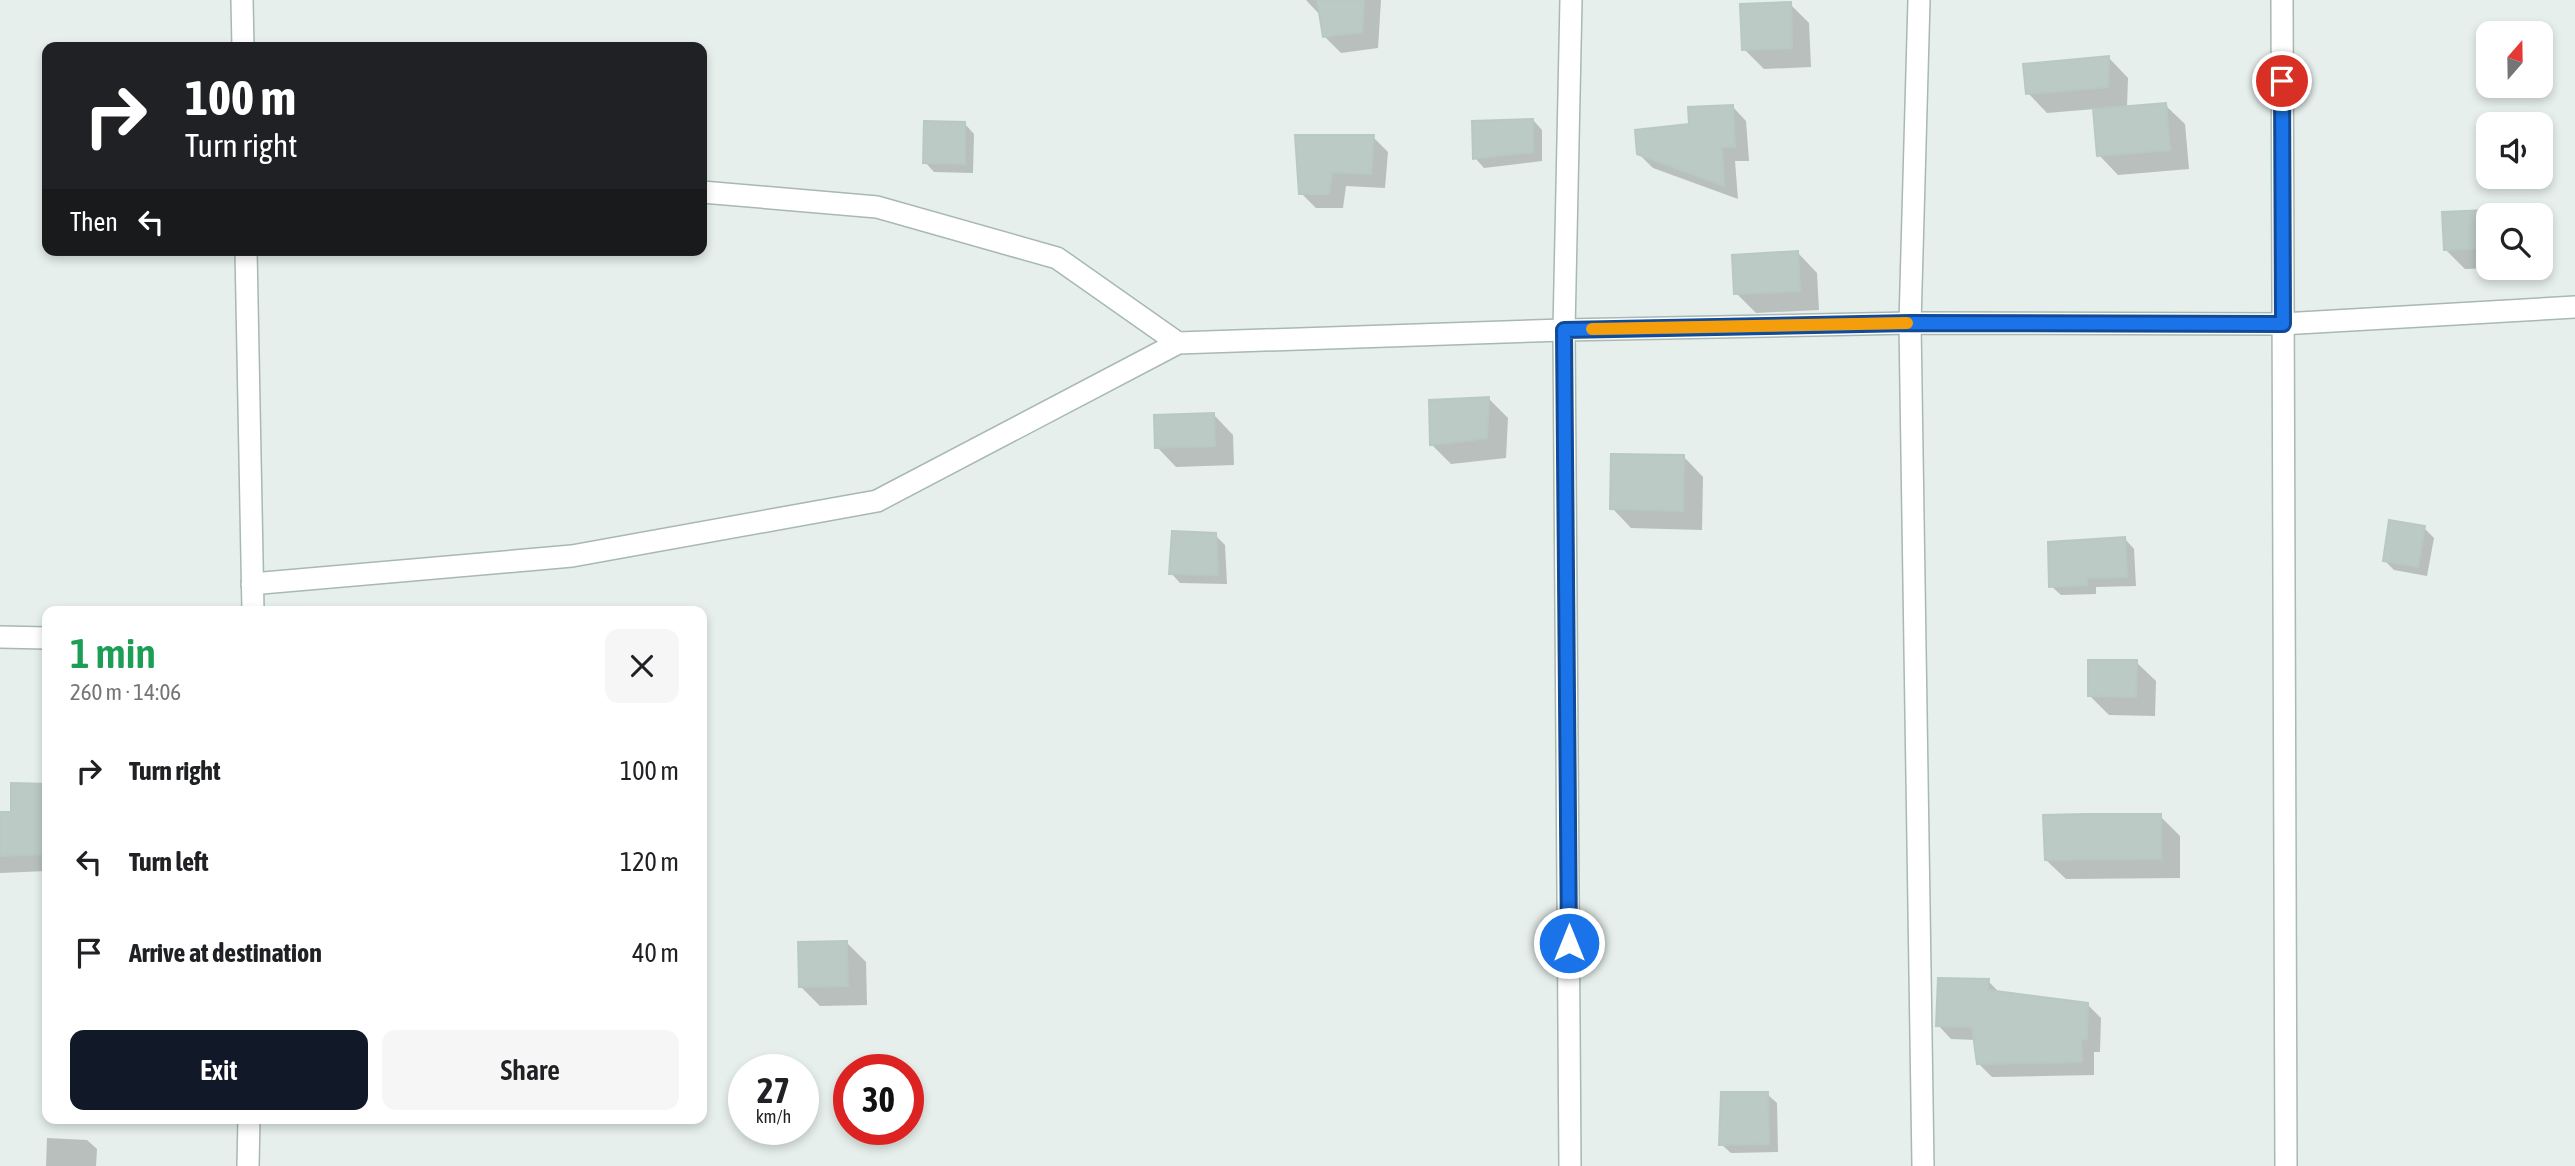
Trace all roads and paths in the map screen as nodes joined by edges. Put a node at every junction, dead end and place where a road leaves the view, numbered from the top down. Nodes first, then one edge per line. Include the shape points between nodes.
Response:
1 (242, 0) edge
2 (1571, 0) edge
3 (1919, 0) edge
4 (2282, 0) edge
5 (243, 42) edge
6 (707, 192) edge
7 (246, 256) edge
8 (2575, 307) edge
9 (1910, 323) junction
10 (2283, 324) junction
11 (1564, 330) junction
12 (1178, 344) junction
13 (252, 584) junction
14 (253, 606) edge
15 (0, 637) edge
16 (42, 638) edge
17 (249, 1124) edge
18 (248, 1166) edge
19 (1570, 1166) edge
20 (1923, 1166) edge
21 (2286, 1166) edge

1 - 5 street
2 - 11 street
3 - 9 street
4 - 10 street
6 - 12 street via 877,207 1057,258
7 - 13 street
8 - 10 street
9 - 10 street
9 - 11 street
9 - 20 street
10 - 21 street
11 - 12 street
11 - 19 street
12 - 13 street via 877,501 572,556
13 - 14 street
15 - 16 street
17 - 18 street

